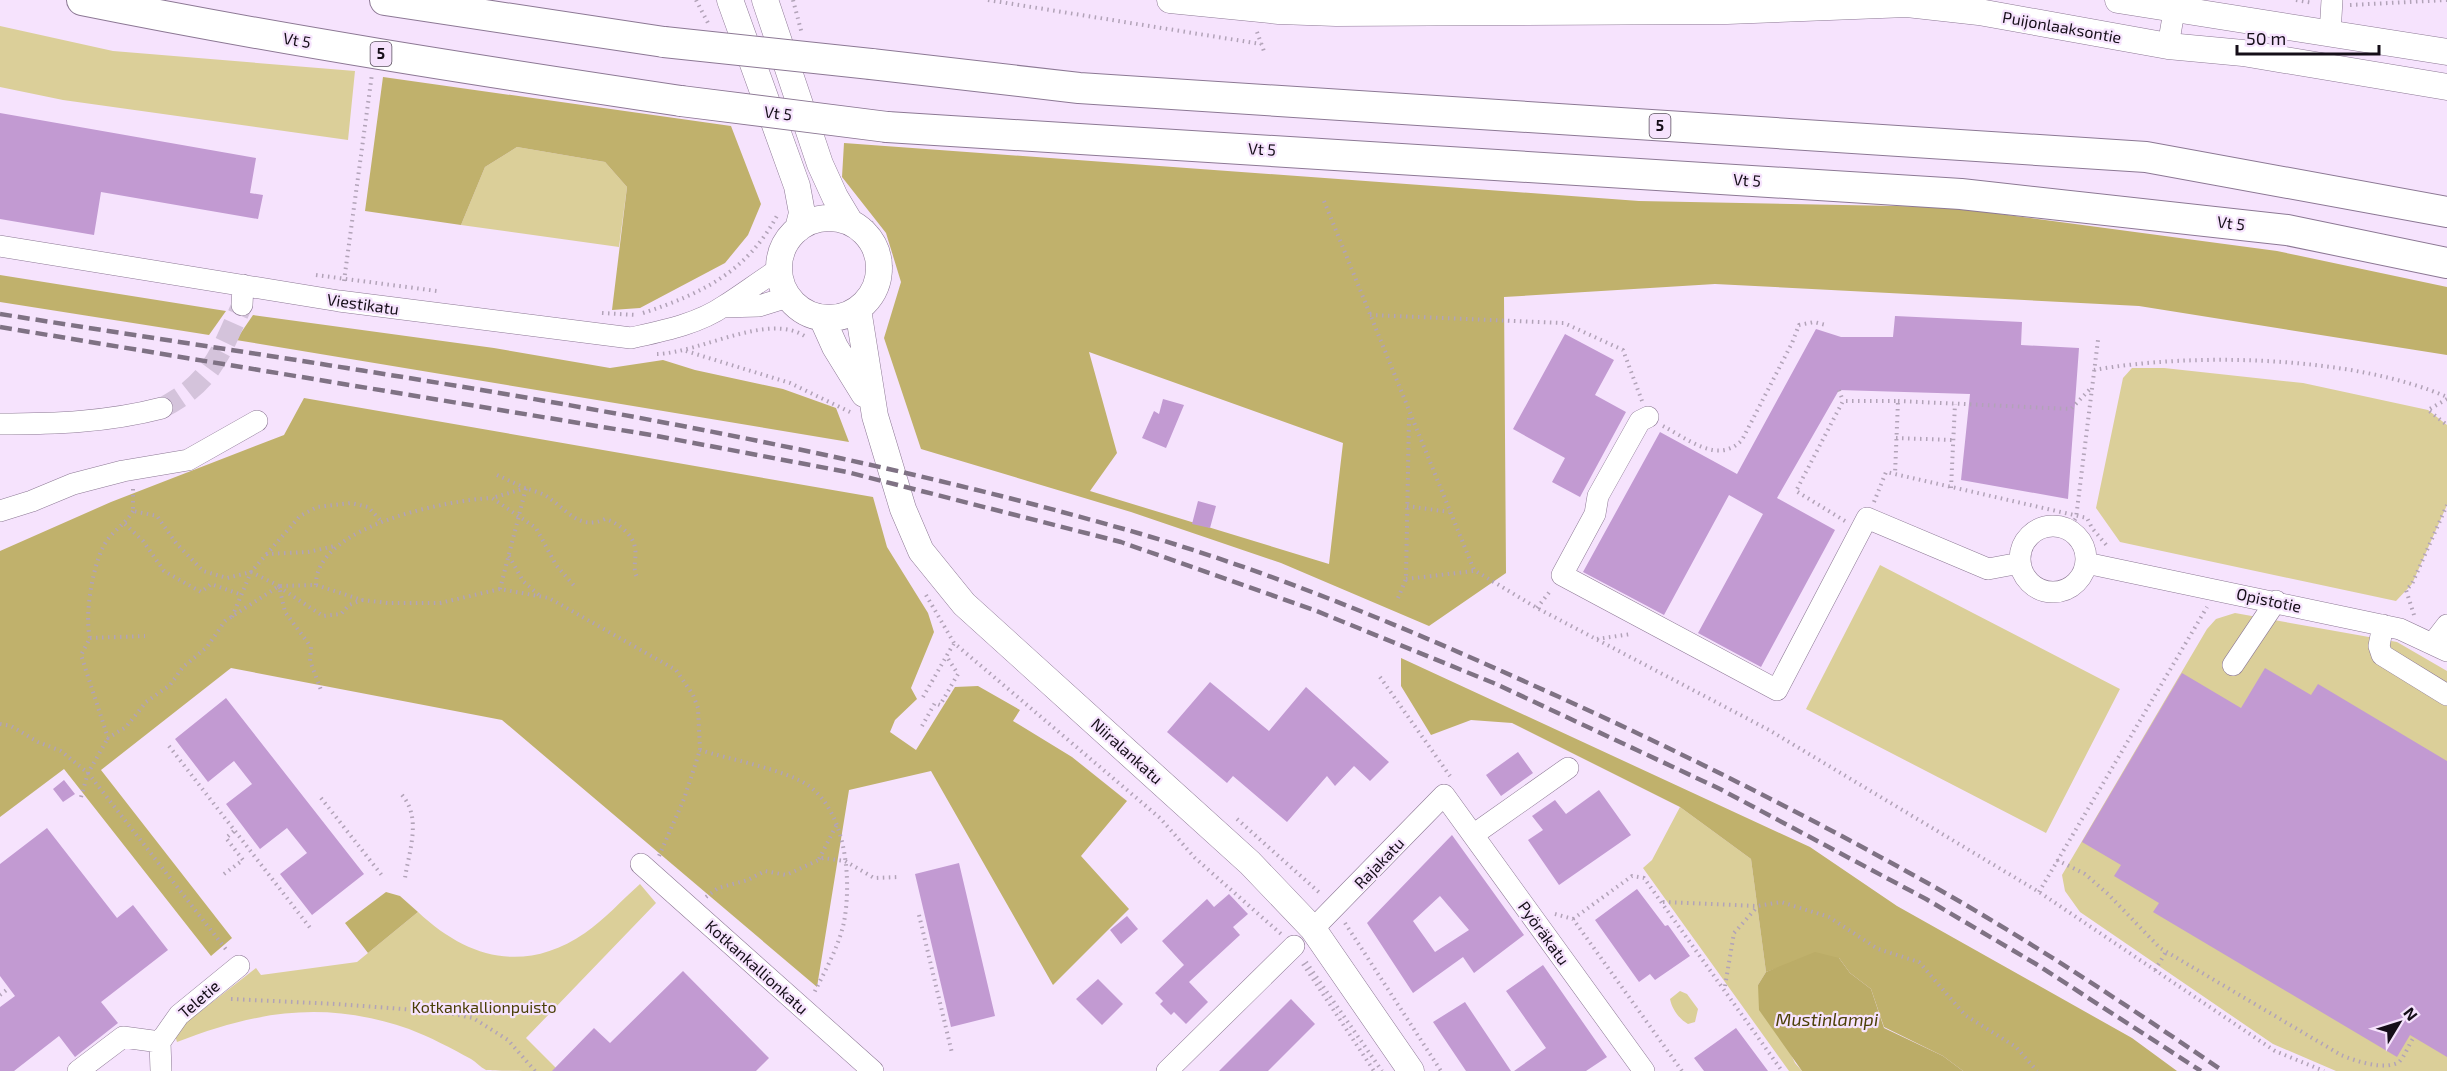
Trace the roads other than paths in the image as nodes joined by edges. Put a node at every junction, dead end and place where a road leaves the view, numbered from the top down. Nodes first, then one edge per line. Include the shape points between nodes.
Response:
1 (82, 0) edge
2 (385, 0) edge
3 (717, 0) edge
4 (730, 0) edge
5 (1170, 0) edge
6 (2118, 0) edge
7 (2332, 3) edge
8 (769, 5) edge
9 (2176, 5) edge
10 (1329, 6) edge
11 (1980, 6) edge
12 (741, 34) junction
13 (2330, 34) junction
14 (2168, 46) junction
15 (2447, 52) edge
16 (2447, 87) edge
17 (2447, 212) edge
18 (850, 222) junction
19 (798, 229) junction
20 (0, 246) edge
21 (2447, 263) edge
22 (779, 270) junction
23 (788, 297) junction
24 (723, 307) junction
25 (858, 309) junction
26 (822, 318) junction
27 (162, 408) tunnel mouth
28 (864, 414) junction
29 (1648, 417) road end
30 (258, 421) dead end
31 (0, 424) edge
32 (0, 511) edge
33 (2019, 563) junction
34 (2086, 563) junction
35 (2276, 601) junction
36 (2383, 625) junction
37 (2447, 625) edge
38 (2440, 647) edge
39 (2233, 665) dead end
40 (2447, 695) edge
41 (1568, 768) dead end
42 (1449, 788) joint
43 (1473, 835) junction
44 (647, 868) road end
45 (1313, 928) junction
46 (1294, 946) road end
47 (239, 966) road end
48 (160, 1042) junction
49 (78, 1071) edge
50 (161, 1071) edge
51 (873, 1071) edge
52 (1167, 1071) edge
53 (1411, 1071) edge
54 (1644, 1071) edge

1 - 21 highway, Vt 5 / 5, bridge via 230,29 681,101 887,127 1960,194 2287,230
2 - 17 highway, 5, bridge via 664,42 1091,89 2146,157
3 - 12 main road
4 - 12 main road
5 - 10 main road, Puijonlaaksontie via 1279,11
6 - 9 main road
7 - 13 street
8 - 18 main road via 820,164
9 - 13 main road
9 - 14 street
10 - 11 main road, Puijonlaaksontie via 1727,11 1907,4
11 - 14 main road, Puijonlaaksontie
12 - 19 main road via 797,186 802,213
13 - 15 main road
14 - 16 main road, Puijonlaaksontie via 2243,53
18 - 19 main road via 818,219
18 - 25 main road via 869,237 879,262 874,291
19 - 22 main road via 782,249
20 - 24 street, Viestikatu via 242,295 339,301 632,338 674,328
22 - 23 main road
22 - 24 street, Viestikatu
23 - 24 street, Viestikatu via 759,306
23 - 26 main road via 802,311
25 - 26 main road via 836,318
25 - 28 main road, Niiralankatu
26 - 28 main road, Niiralankatu via 835,347 855,376
27 - 31 street via 119,419
28 - 45 main road, Niiralankatu via 913,537 964,604 1250,863
29 - 33 street via 1640,421 1598,496 1595,514 1562,575 1778,690 1864,524 1988,569
30 - 32 street via 188,460 73,484
33 - 34 street via 2029,583 2037,589 2058,592 2077,582
33 - 34 street via 2023,543 2038,529 2072,524
34 - 35 street, Opistotie
35 - 36 street, Opistotie
35 - 39 street
36 - 38 street, Opistotie
36 - 40 street via 2379,646 2382,655
37 - 38 street
41 - 43 street
42 - 43 street, Pyöräkatu
42 - 45 street, Rajakatu
43 - 54 street, Pyöräkatu
44 - 51 street, Kotkankallionkatu
45 - 53 main road, Niiralankatu
46 - 52 street
47 - 48 street, Teletie via 178,1015
48 - 49 street via 123,1037
48 - 50 street

